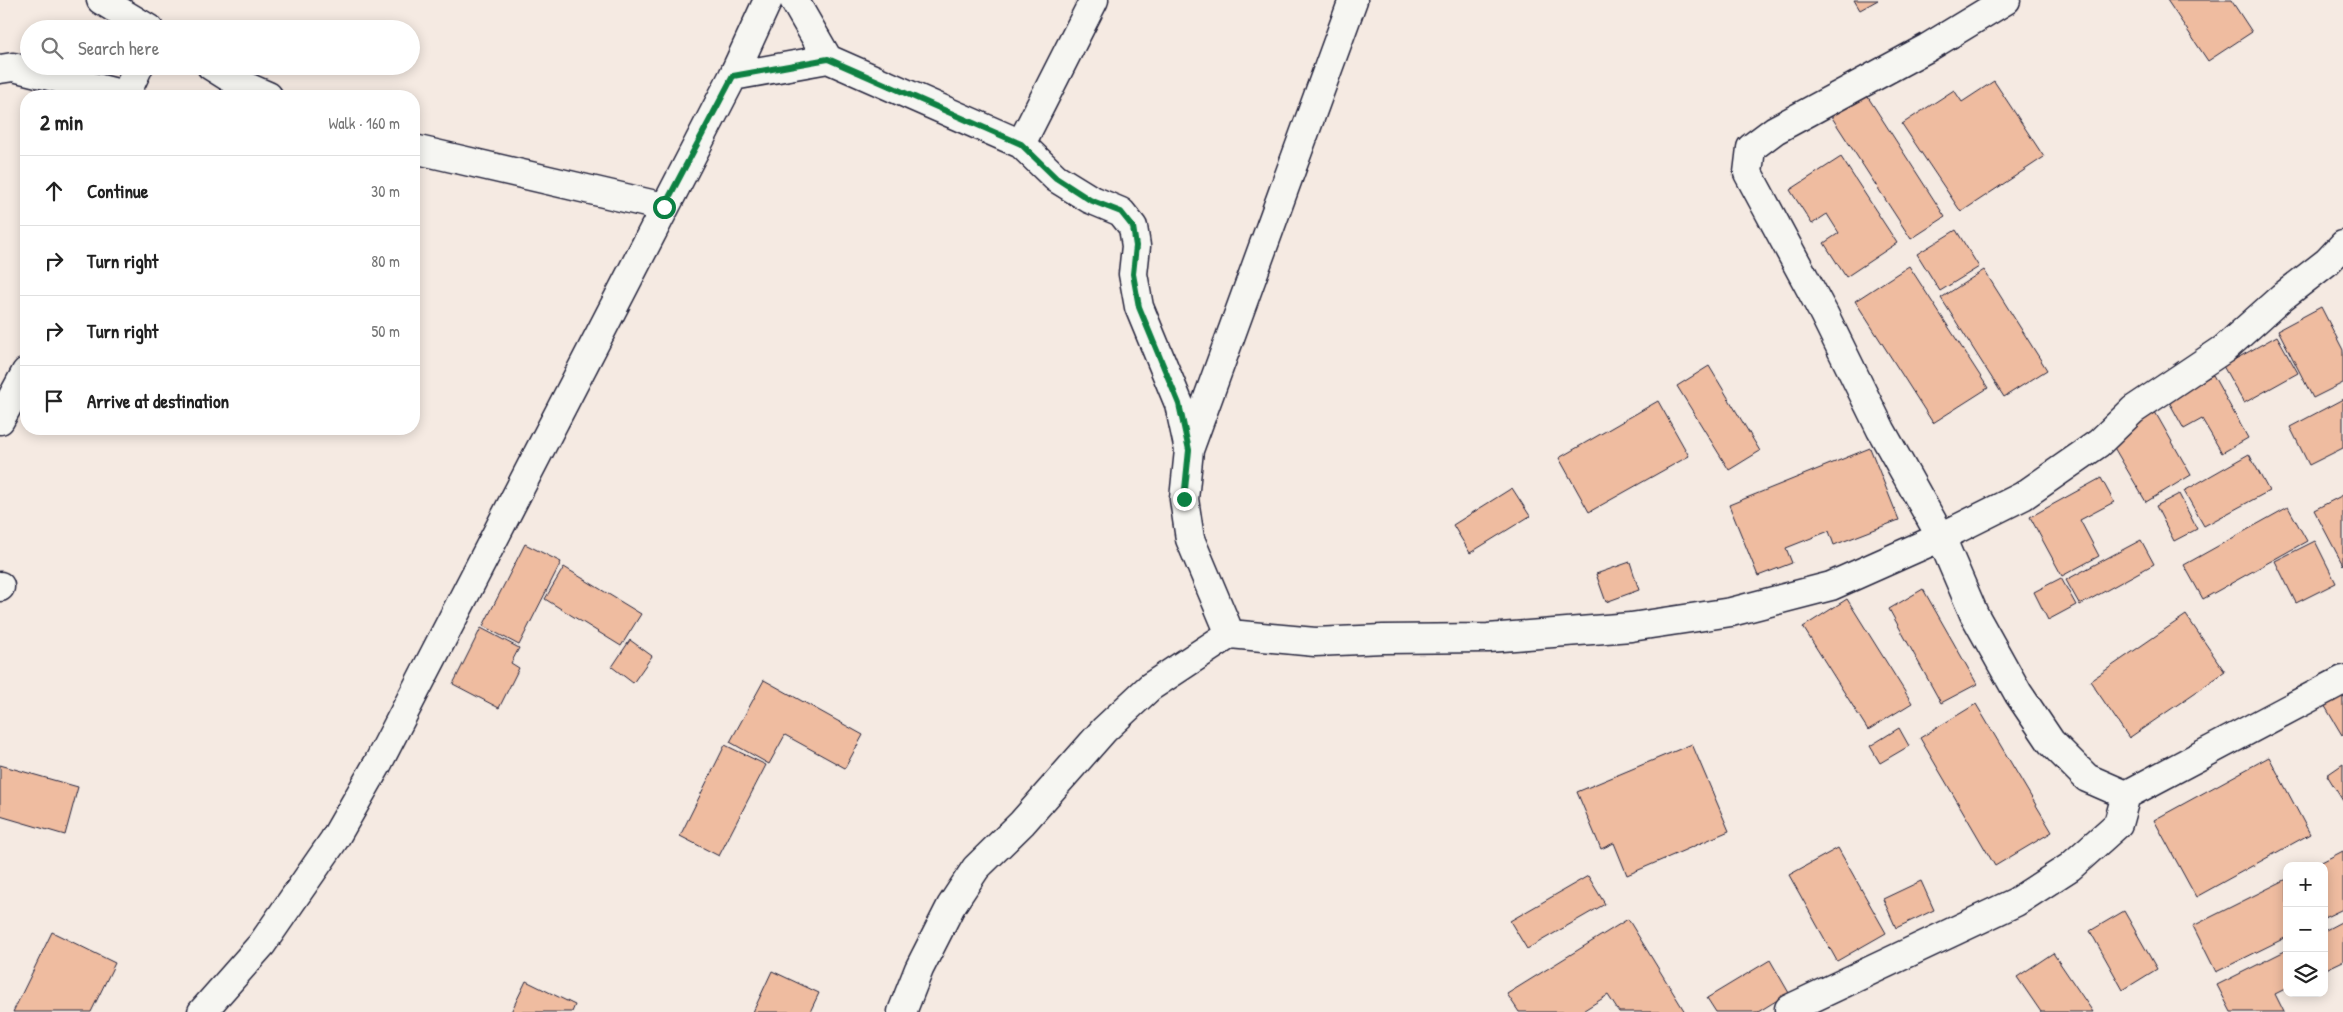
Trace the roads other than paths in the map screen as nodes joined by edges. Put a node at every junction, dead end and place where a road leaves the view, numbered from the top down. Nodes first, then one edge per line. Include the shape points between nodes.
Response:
1 (101, 0) edge
2 (768, 0) edge
3 (794, 0) edge
4 (1094, 0) edge
5 (1353, 0) edge
6 (2006, 0) edge
7 (134, 20) edge
8 (828, 59) junction
9 (0, 69) edge
10 (20, 69) edge
11 (44, 75) edge
12 (135, 75) edge
13 (225, 75) edge
14 (733, 76) junction
15 (102, 90) edge
16 (128, 90) edge
17 (254, 90) edge
18 (1021, 144) junction
19 (420, 150) edge
20 (664, 207) junction
21 (2343, 245) edge
22 (20, 383) edge
23 (0, 420) edge
24 (1189, 450) junction
25 (1941, 537) junction
26 (1230, 634) junction
27 (2343, 680) edge
28 (2126, 795) junction
29 (1789, 1009) dead end
30 (202, 1012) edge
31 (902, 1012) edge

1 - 7 street
2 - 14 street
3 - 8 street
4 - 18 street
5 - 24 street
6 - 25 street via 1927,48 1775,130 1751,148 1748,173 1824,314 1881,430
8 - 14 street
8 - 18 street
9 - 10 street
11 - 15 street
12 - 16 street
13 - 17 street
14 - 20 street
18 - 24 street via 1056,178 1090,200 1121,212 1133,227 1136,246 1133,274 1139,307 1179,404
19 - 20 street
20 - 30 street via 377,765 334,840 262,944
21 - 25 street via 2224,349 2133,410 2099,443 2023,496
22 - 23 street
24 - 26 street via 1184,499 1190,540
25 - 26 street via 1831,586 1731,612 1631,627 1488,638 1315,642
25 - 28 street via 1974,614 2018,693 2051,742 2087,778
26 - 31 street via 1150,687 1104,730 976,868 951,906 919,969
27 - 28 street
28 - 29 street via 2118,824 2070,867 2016,902

